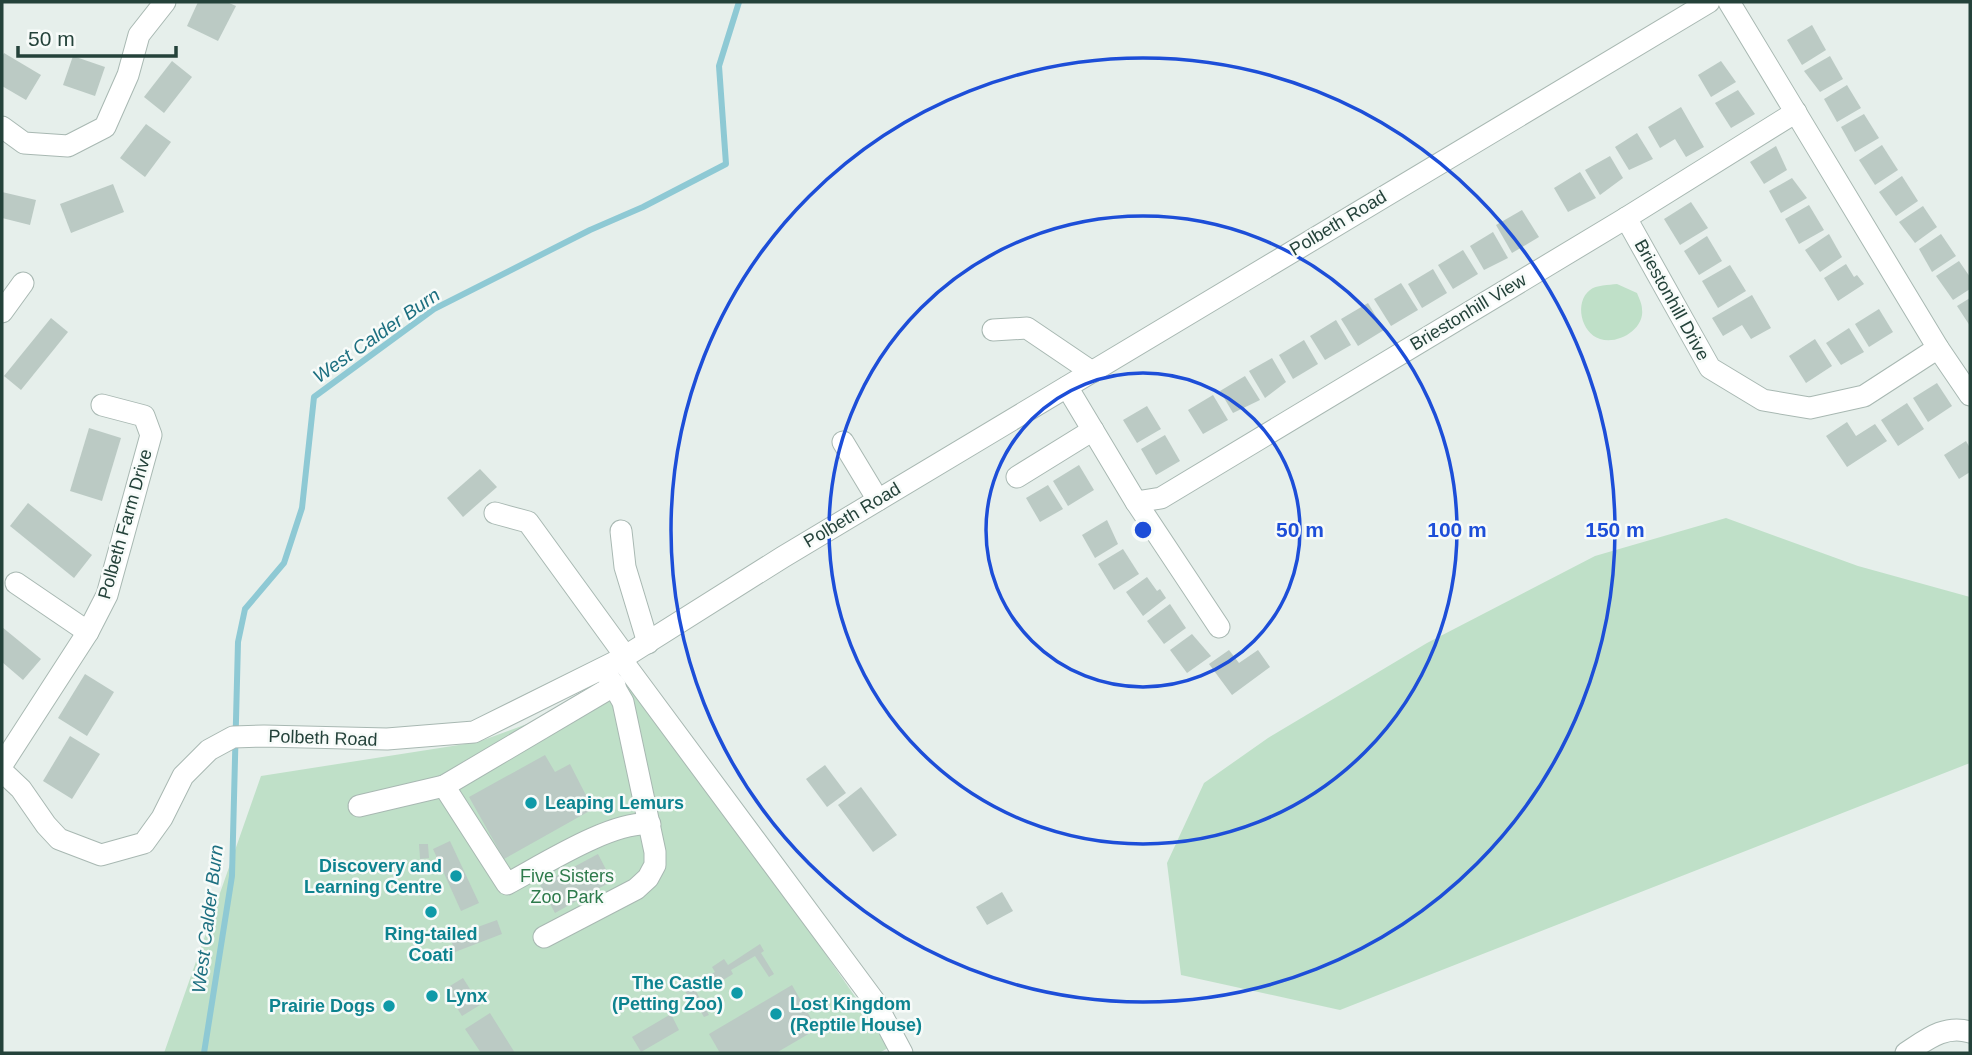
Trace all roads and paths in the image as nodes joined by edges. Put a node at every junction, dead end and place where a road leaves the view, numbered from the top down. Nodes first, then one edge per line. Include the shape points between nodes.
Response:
1 (165, 2) edge
2 (1709, 2) edge
3 (1730, 2) edge
4 (1796, 112) junction
5 (2, 127) edge
6 (1626, 218) junction
7 (23, 283) dead end
8 (2, 312) edge
9 (993, 330) dead end
10 (1938, 348) junction
11 (1092, 372) junction
12 (1067, 387) junction
13 (1970, 396) edge
14 (102, 405) dead end
15 (1093, 430) junction
16 (843, 442) dead end
17 (1017, 477) dead end
18 (878, 500) junction
19 (1136, 502) junction
20 (495, 513) dead end
21 (621, 531) dead end
22 (16, 583) dead end
23 (1219, 627) dead end
24 (88, 632) junction
25 (648, 643) junction
26 (616, 668) junction
27 (2, 765) edge
28 (2, 771) edge
29 (444, 786) junction
30 (359, 806) dead end
31 (650, 824) junction
32 (544, 937) dead end
33 (1970, 1032) edge
34 (902, 1053) edge
35 (1906, 1053) edge

1 - 5 street via 139,35 128,75 105,127 68,146 24,144
2 - 11 street, Polbeth Road
3 - 4 street
4 - 6 street, Briestonhill View
4 - 10 street
6 - 10 street, Briestonhill Drive via 1710,368 1763,400 1810,408 1864,396
6 - 19 street, Briestonhill View via 1161,498
7 - 8 street
9 - 11 street via 1027,328
10 - 13 street
11 - 12 street, Polbeth Road
12 - 15 street
12 - 18 street, Polbeth Road
14 - 24 street, Polbeth Farm Drive via 144,416 151,435 107,595
15 - 17 street
15 - 19 street
16 - 18 street
18 - 25 street, Polbeth Road
19 - 23 street
20 - 26 street via 528,522
21 - 25 street via 625,567
22 - 24 street
24 - 27 street, Polbeth Farm Drive
25 - 26 street, Polbeth Road
26 - 28 street, Polbeth Road via 474,732 387,739 233,737 209,750 183,776 144,843 101,855 58,839
26 - 29 street
26 - 31 street
26 - 34 street via 875,1003
29 - 30 street
29 - 31 street via 507,884 610,831 635,823
31 - 32 street via 655,865 648,878 636,889
33 - 35 street via 1957,1028 1940,1032

